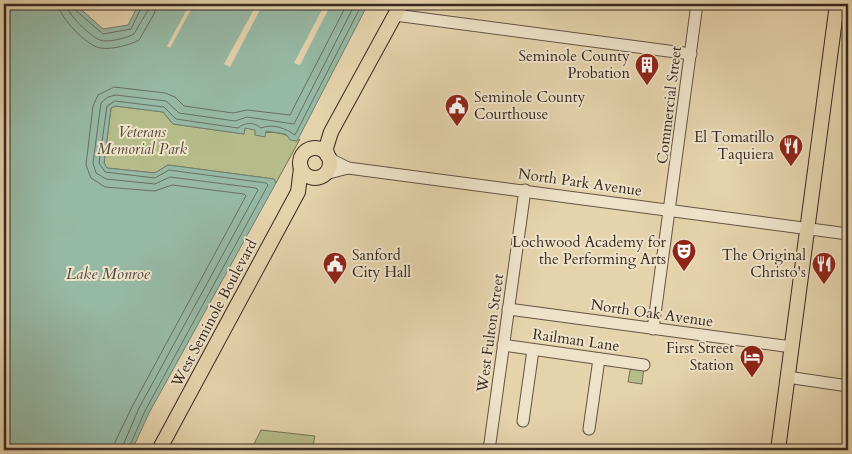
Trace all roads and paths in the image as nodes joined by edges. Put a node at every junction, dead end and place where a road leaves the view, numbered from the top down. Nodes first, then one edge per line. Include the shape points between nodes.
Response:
1 (697, 4) edge
2 (837, 4) edge
3 (398, 10) edge
4 (690, 54) junction
5 (331, 132) junction
6 (311, 148) junction
7 (328, 155) junction
8 (301, 168) junction
9 (348, 168) junction
10 (321, 176) junction
11 (525, 190) junction
12 (298, 192) junction
13 (670, 210) junction
14 (807, 229) junction
15 (848, 234) edge
16 (508, 309) junction
17 (654, 329) junction
18 (503, 346) junction
19 (792, 347) junction
20 (533, 350) junction
21 (599, 359) junction
22 (644, 365) dead end
23 (788, 377) junction
24 (848, 386) edge
25 (522, 421) dead end
26 (589, 429) dead end
27 (159, 450) edge
28 (489, 450) edge
29 (778, 450) edge

1 - 4 street, Commercial Street
2 - 14 main road
3 - 4 street
3 - 5 main road
4 - 13 street, Commercial Street
5 - 6 main road
5 - 7 main road
6 - 7 main road via 321,149
6 - 8 main road, West Seminole Boulevard via 303,154
7 - 9 street
7 - 10 main road via 330,166
8 - 10 main road via 307,176
8 - 12 main road, West Seminole Boulevard
9 - 10 street
9 - 11 street, North Park Avenue
10 - 12 main road, West Seminole Boulevard
11 - 13 street, North Park Avenue
11 - 16 street, West Fulton Street
12 - 27 main road, West Seminole Boulevard
13 - 14 street, North Park Avenue
13 - 17 street, Commercial Street
14 - 15 street, North Park Avenue
14 - 19 main road
16 - 17 street, North Oak Avenue
16 - 18 street, West Fulton Street
17 - 19 street, North Oak Avenue
18 - 20 street, Railman Lane
18 - 28 street, West Fulton Street
19 - 23 main road
20 - 21 street, Railman Lane
20 - 25 street
21 - 22 street, Railman Lane
21 - 26 street
23 - 24 street
23 - 29 main road

